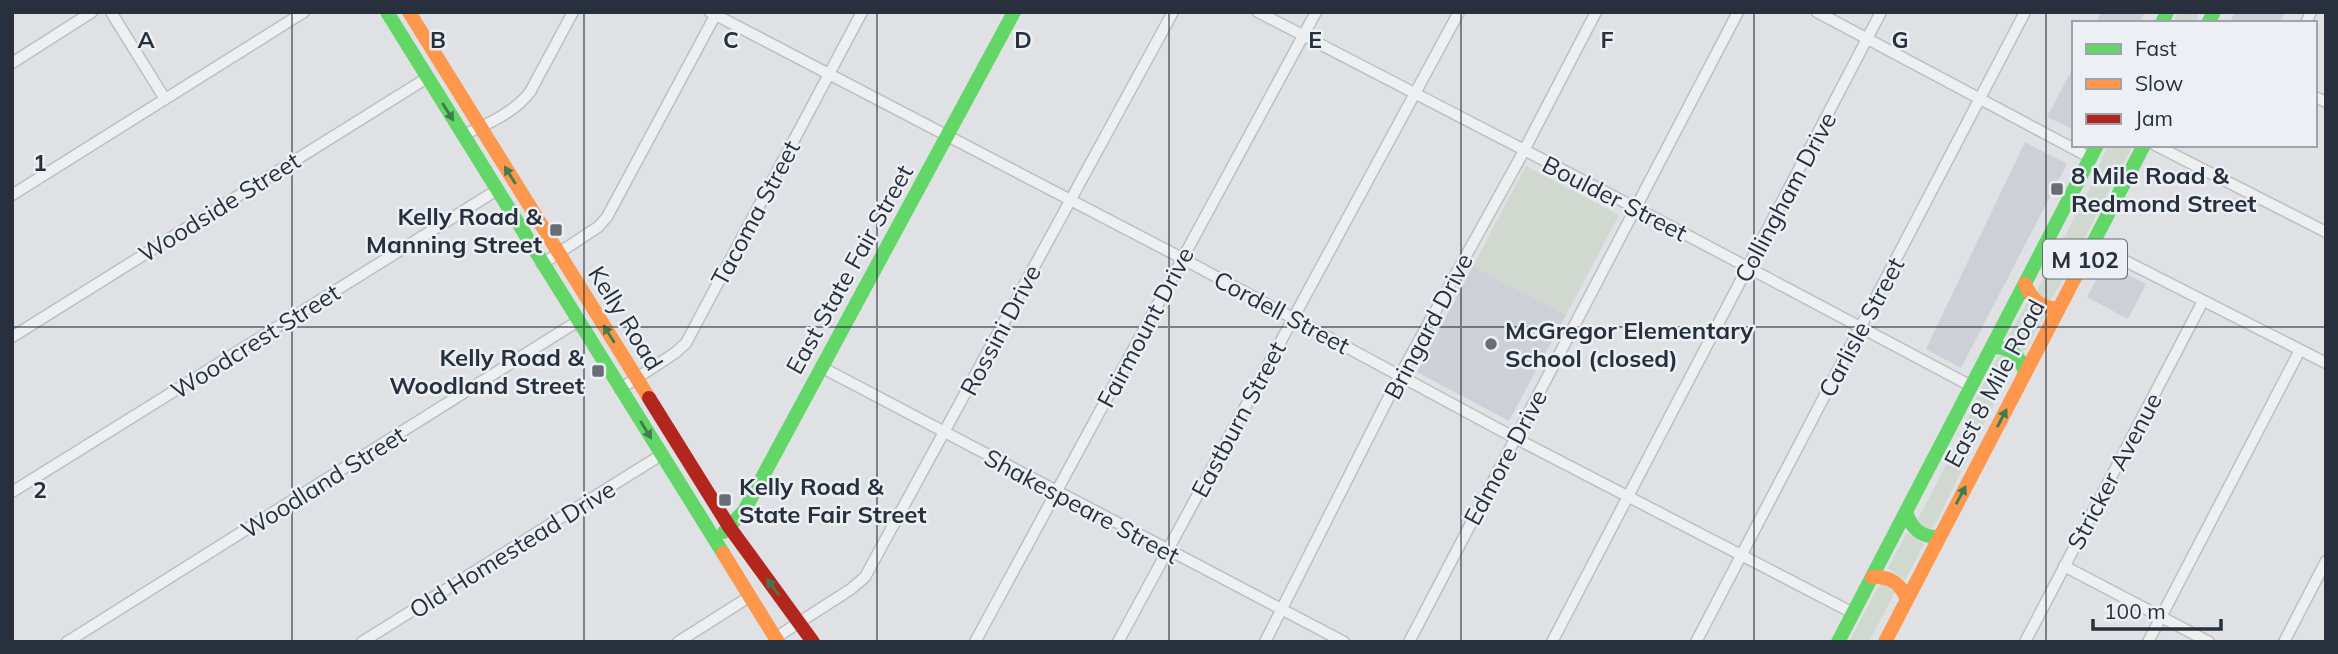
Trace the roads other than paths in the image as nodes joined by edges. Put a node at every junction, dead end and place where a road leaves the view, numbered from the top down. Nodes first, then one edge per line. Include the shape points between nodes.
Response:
1 (92, 12) edge
2 (111, 12) edge
3 (304, 12) edge
4 (387, 12) edge
5 (409, 12) edge
6 (573, 12) edge
7 (862, 12) edge
8 (1014, 12) edge
9 (1173, 12) edge
10 (1258, 12) edge
11 (1317, 12) edge
12 (1459, 12) edge
13 (1596, 12) edge
14 (1738, 12) edge
15 (1817, 12) edge
16 (1881, 12) edge
17 (2025, 12) edge
18 (714, 13) edge
19 (1304, 36) junction
20 (1867, 39) junction
21 (12, 62) edge
22 (828, 75) junction
23 (427, 78) junction
24 (1415, 95) junction
25 (1980, 98) junction
26 (166, 99) junction
27 (480, 128) junction
28 (463, 135) junction
29 (947, 137) junction
30 (2072, 142) edge
31 (2143, 147) edge
32 (2159, 147) edge
33 (1523, 151) junction
34 (2094, 152) edge
35 (497, 190) junction
36 (12, 195) edge
37 (1071, 200) junction
38 (1636, 208) junction
39 (2326, 232) edge
40 (2092, 244) junction
41 (559, 253) junction
42 (1182, 259) junction
43 (542, 264) junction
44 (1748, 268) junction
45 (2025, 284) junction
46 (2203, 301) junction
47 (2059, 308) junction
48 (1292, 318) junction
49 (578, 321) junction
50 (1861, 327) junction
51 (12, 337) edge
52 (1992, 347) junction
53 (2300, 350) junction
54 (2326, 363) edge
55 (821, 368) junction
56 (2025, 373) junction
57 (1400, 375) junction
58 (637, 379) junction
59 (1971, 386) junction
60 (620, 389) junction
61 (944, 434) junction
62 (1515, 438) junction
63 (661, 455) junction
64 (1056, 491) junction
65 (12, 492) edge
66 (1628, 496) junction
67 (1906, 512) junction
68 (730, 528) junction
69 (1939, 537) junction
70 (714, 539) junction
71 (1168, 550) junction
72 (1741, 555) junction
73 (2326, 561) edge
74 (2064, 566) junction
75 (1872, 576) junction
76 (750, 597) junction
77 (1907, 599) junction
78 (1281, 610) junction
79 (1853, 614) junction
80 (2161, 617) junction
81 (800, 623) junction
82 (776, 640) edge
83 (67, 642) edge
84 (362, 642) edge
85 (678, 642) edge
86 (813, 642) edge
87 (975, 642) edge
88 (1118, 642) edge
89 (1265, 642) edge
90 (1344, 642) edge
91 (1409, 642) edge
92 (1552, 642) edge
93 (1696, 642) edge
94 (1838, 642) edge
95 (1885, 642) edge
96 (2025, 642) edge
97 (2148, 642) edge
98 (2209, 642) edge
99 (2284, 642) edge

1 - 21 street
2 - 26 street
3 - 26 street
4 - 23 main road, Kelly Road
5 - 27 main road, Kelly Road
6 - 27 street via 526,96
7 - 22 street, Tacoma Street
8 - 29 main road, East State Fair Street
9 - 37 street, Rossini Drive
10 - 19 street, Boulder Street
11 - 19 street, Fairmount Drive
12 - 24 street, Eastburn Street
13 - 33 street, Bringard Drive
14 - 38 street, Edmore Drive
15 - 20 street
16 - 20 street, Collingham Drive
17 - 25 street, Carlisle Street
18 - 22 street, Cordell Street
18 - 41 street via 607,217
19 - 24 street, Boulder Street
19 - 42 street, Fairmount Drive
20 - 25 street
20 - 44 street, Collingham Drive
22 - 29 street, Cordell Street
22 - 58 street, Tacoma Street via 686,343
23 -> 28 main road, Kelly Road
23 - 51 street, Woodside Street
24 - 33 street, Boulder Street
24 - 48 street, Eastburn Street
25 - 30 street
25 - 50 street, Carlisle Street
26 - 36 street
27 - 28 street
41 -> 27 main road, Kelly Road
28 - 35 main road, Kelly Road
29 - 37 street, Cordell Street
29 - 55 main road, East State Fair Street
31 - 40 main road, East 8 Mile Road / M 102
32 - 39 street
33 - 38 street, Boulder Street
33 - 57 street, Bringard Drive
34 - 45 main road, East 8 Mile Road / M 102
35 - 43 main road, Kelly Road
35 - 65 street, Woodcrest Street
37 - 42 street, Cordell Street
37 - 61 street, Rossini Drive
38 - 44 street, Boulder Street
38 - 62 street, Edmore Drive
40 - 46 street
40 - 47 main road, East 8 Mile Road / M 102
41 - 43 street
58 -> 41 main road, Kelly Road
42 - 48 street, Cordell Street
42 - 64 street, Fairmount Drive
43 - 49 main road, Kelly Road
44 - 50 street, Boulder Street
44 - 66 street, Collingham Drive
45 - 47 main road via 2035,303
45 - 52 main road, East 8 Mile Road / M 102
46 - 53 street
46 - 74 street, Stricker Avenue
47 - 56 main road, East 8 Mile Road / M 102
48 - 57 street, Cordell Street
48 - 71 street, Eastburn Street
49 - 60 main road, Kelly Road
49 - 83 street, Woodland Street
50 - 59 street, Boulder Street
50 - 72 street, Carlisle Street
52 - 56 main road via 2014,351
52 - 59 main road, East 8 Mile Road / M 102
53 - 54 street
53 - 80 street
55 - 61 street, Shakespeare Street
55 - 68 main road, East State Fair Street via 744,511
69 -> 56 main road, East 8 Mile Road / M 102
57 - 62 street, Cordell Street
57 - 78 street, Bringard Drive
58 - 60 street, Tacoma Street
58 - 68 main road, Kelly Road
59 - 67 main road, East 8 Mile Road / M 102
60 -> 63 main road, Kelly Road
61 - 64 street, Shakespeare Street
61 - 81 street, Rossini Drive via 865,578
62 - 66 street, Cordell Street
62 - 91 street, Edmore Drive
63 - 70 main road, Kelly Road
63 - 84 street, Old Homestead Drive
64 - 71 street, Shakespeare Street
64 - 87 street, Fairmount Drive
66 - 72 street, Cordell Street
66 - 92 street, Collingham Drive
67 - 69 main road via 1915,532
67 - 75 main road, East 8 Mile Road / M 102
68 - 70 main road, East State Fair Street
81 -> 68 main road, Kelly Road
69 - 77 main road, East 8 Mile Road / M 102
70 - 76 main road, Kelly Road
71 - 78 street, Shakespeare Street
71 - 88 street, Eastburn Street
72 - 79 street, Cordell Street
72 - 93 street, Carlisle Street
73 - 99 street
74 - 80 street
74 - 96 street, Stricker Avenue
75 - 77 main road via 1894,579
75 - 79 main road, East 8 Mile Road / M 102
76 - 82 main road, Kelly Road
76 - 85 street
77 - 95 main road, East 8 Mile Road / M 102
78 - 89 street, Bringard Drive
78 - 90 street, Shakespeare Street
79 - 94 main road, East 8 Mile Road / M 102
80 - 97 street
80 - 98 street
81 - 82 street, Rossini Drive
81 - 86 main road, Kelly Road

